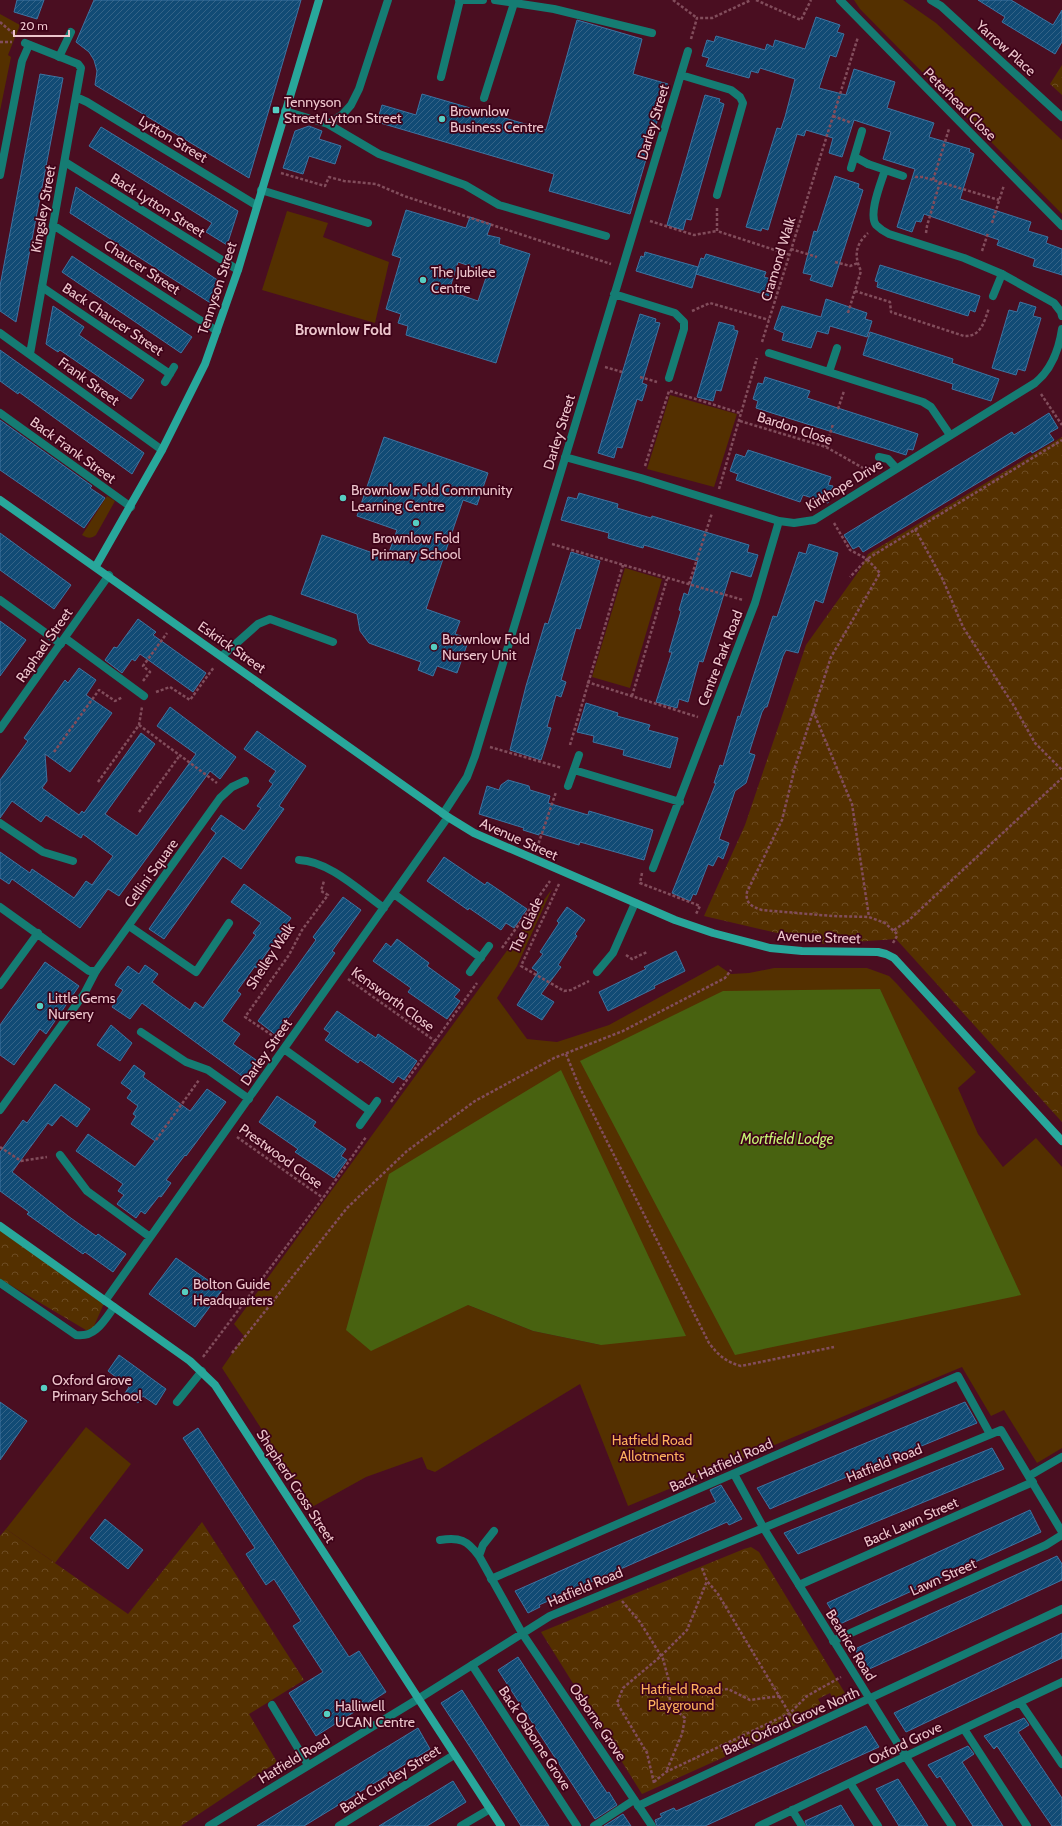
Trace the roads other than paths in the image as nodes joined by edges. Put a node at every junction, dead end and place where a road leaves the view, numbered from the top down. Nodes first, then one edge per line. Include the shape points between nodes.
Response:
1 (319, 0) edge
2 (388, 0) edge
3 (460, 0) edge
4 (483, 0) edge
5 (496, 0) edge
6 (840, 0) edge
7 (931, 0) edge
8 (514, 3) junction
9 (943, 3) edge
10 (71, 32) dead end
11 (652, 33) dead end
12 (688, 51) road end
13 (59, 57) junction
14 (681, 75) junction
15 (441, 77) dead end
16 (76, 97) junction
17 (484, 98) dead end
18 (285, 111) junction
19 (1062, 117) edge
20 (328, 124) junction
21 (862, 131) road end
22 (855, 157) junction
23 (65, 162) junction
24 (851, 168) dead end
25 (885, 170) junction
26 (0, 175) edge
27 (903, 176) road end
28 (261, 190) junction
29 (717, 195) road end
30 (256, 205) junction
31 (368, 223) dead end
32 (53, 225) junction
33 (1062, 226) edge
34 (606, 236) dead end
35 (238, 270) junction
36 (1002, 274) junction
37 (42, 287) junction
38 (614, 294) junction
39 (993, 296) road end
40 (1062, 316) edge
41 (1062, 329) edge
42 (217, 331) junction
43 (0, 333) edge
44 (837, 348) dead end
45 (769, 353) dead end
46 (30, 354) junction
47 (829, 372) junction
48 (165, 382) dead end
49 (669, 382) road end
50 (0, 413) edge
51 (950, 435) junction
52 (162, 450) junction
53 (565, 457) junction
54 (879, 457) dead end
55 (896, 468) junction
56 (0, 500) edge
57 (131, 507) junction
58 (779, 521) junction
59 (96, 566) junction
60 (109, 575) junction
61 (0, 600) edge
62 (63, 641) junction
63 (333, 642) dead end
64 (222, 656) junction
65 (144, 696) road end
66 (0, 729) edge
67 (579, 755) dead end
68 (574, 770) junction
69 (245, 780) dead end
70 (568, 786) dead end
71 (680, 802) junction
72 (446, 816) junction
73 (0, 823) edge
74 (299, 860) dead end
75 (73, 861) dead end
76 (653, 868) road end
77 (394, 894) junction
78 (635, 903) junction
79 (0, 907) edge
80 (384, 908) junction
81 (229, 923) dead end
82 (129, 926) junction
83 (38, 933) junction
84 (489, 946) dead end
85 (481, 958) junction
86 (96, 971) junction
87 (470, 972) dead end
88 (597, 972) road end
89 (0, 985) edge
90 (141, 1032) dead end
91 (285, 1047) junction
92 (249, 1099) junction
93 (377, 1101) dead end
94 (0, 1110) edge
95 (370, 1111) junction
96 (360, 1125) dead end
97 (1062, 1141) edge
98 (60, 1155) road end
99 (0, 1226) edge
100 (150, 1237) junction
101 (0, 1283) edge
102 (105, 1301) junction
103 (114, 1307) junction
104 (199, 1369) junction
105 (177, 1402) dead end
106 (990, 1434) junction
107 (1062, 1457) edge
108 (734, 1474) junction
109 (1031, 1479) junction
110 (763, 1527) junction
111 (494, 1531) dead end
112 (1062, 1532) edge
113 (1062, 1535) edge
114 (440, 1540) dead end
115 (480, 1556) junction
116 (491, 1579) junction
117 (799, 1585) junction
118 (1062, 1609) edge
119 (522, 1633) junction
120 (833, 1641) junction
121 (472, 1665) junction
122 (1062, 1682) edge
123 (418, 1699) junction
124 (870, 1700) junction
125 (1020, 1702) junction
126 (272, 1705) dead end
127 (964, 1729) junction
128 (454, 1755) junction
129 (906, 1757) junction
130 (1062, 1764) edge
131 (308, 1765) junction
132 (850, 1783) junction
133 (636, 1803) junction
134 (490, 1809) junction
135 (792, 1810) junction
136 (208, 1826) edge
137 (339, 1826) edge
138 (462, 1826) edge
139 (501, 1826) edge
140 (577, 1826) edge
141 (594, 1826) edge
142 (652, 1826) edge
143 (759, 1826) edge
144 (802, 1826) edge
145 (878, 1826) edge
146 (952, 1826) edge
147 (1027, 1826) edge

1 - 18 street, Tennyson Street
2 - 20 street via 359,89 351,105
3 - 4 street
3 - 15 street
5 - 8 street
6 - 33 street, Peterhead Close
7 - 9 street, Yarrow Place
8 - 11 street via 554,9
8 - 17 street
9 - 19 street, Yarrow Place
10 - 13 street
12 - 14 street, Darley Street
13 - 16 street, Kingsley Street via 82,68
13 - 26 street via 27,44
14 - 29 street via 731,90 743,103
14 - 38 street, Darley Street
16 - 23 street, Kingsley Street
16 - 30 street, Lytton Street
18 - 20 street
18 - 28 street, Tennyson Street
20 - 34 street via 379,154 465,185 499,206
21 - 22 street
22 - 24 street
22 - 25 street
23 - 32 street, Kingsley Street
23 - 35 street, Back Lytton Street
25 - 27 street
25 - 36 street via 873,215 876,225 889,234 978,263
28 - 30 street, Tennyson Street
28 - 31 street
30 - 35 street, Tennyson Street
32 - 37 street, Kingsley Street
32 - 42 street, Chaucer Street
35 - 42 street, Tennyson Street
36 - 39 street
36 - 40 street via 1054,303
37 - 46 street, Kingsley Street
37 - 48 street, Back Chaucer Street via 172,370
38 - 49 street via 668,310 680,316 684,322
38 - 53 street, Darley Street
41 - 51 street, Kirkhope Drive via 1048,371 1035,383
42 - 52 street, Tennyson Street via 194,389
43 - 46 street, Frank Street
44 - 47 street
45 - 47 street
46 - 52 street, Frank Street
47 - 51 street via 928,404
50 - 57 street, Back Frank Street
51 - 55 street, Kirkhope Drive
52 - 57 street, Tennyson Street
53 - 58 street, Kirkhope Drive
53 - 72 street, Darley Street via 479,744
54 - 55 street via 888,459
55 - 58 street, Kirkhope Drive via 814,520 804,523
56 - 59 street, Eskrick Street
57 - 59 street, Tennyson Street
58 - 71 street, Centre Park Road via 754,603
59 - 60 street, Eskrick Street
60 - 62 street, Raphael Street
60 - 64 street, Eskrick Street
61 - 62 street
62 - 65 street
62 - 66 street, Raphael Street
63 - 64 street via 270,619 258,624
64 - 72 street, Eskrick Street
67 - 68 street
68 - 70 street
68 - 71 street
69 - 82 street, Cellini Square via 220,798
71 - 76 street, Centre Park Road
72 - 77 street, Darley Street
72 - 78 street, Avenue Street via 474,833
73 - 75 street via 43,852
74 - 80 street via 309,860 329,868
77 - 80 street, Darley Street
77 - 85 street
78 - 88 street via 616,947
78 - 97 street, Avenue Street via 692,927 770,948 802,952 867,951 886,954 902,966
79 - 83 street
80 - 91 street, Darley Street
81 - 82 street via 196,972
82 - 86 street, Cellini Square
83 - 86 street via 89,971
83 - 89 street
84 - 85 street
85 - 87 street
86 - 94 street, Cellini Square via 84,994
90 - 92 street via 186,1062 206,1069
91 - 92 street, Darley Street
91 - 95 street
92 - 100 street, Darley Street
93 - 95 street
95 - 96 street
98 - 100 street via 86,1191
99 - 102 street, Shepherd Cross Street
100 - 102 street, Darley Street
101 - 103 street via 76,1335 83,1336 100,1327
102 - 103 street, Shepherd Cross Street
103 - 104 street, Shepherd Cross Street
104 - 105 street
104 - 123 street, Shepherd Cross Street via 215,1385
106 - 108 street, Back Hatfield Road via 958,1376
106 - 109 street, Hatfield Road via 1001,1430
106 - 110 street, Hatfield Road
107 - 109 street, Back Lawn Street
108 - 110 street, Beatrice Road
108 - 116 street, Back Hatfield Road
109 - 112 street
109 - 117 street, Back Lawn Street
110 - 117 street, Beatrice Road
110 - 119 street, Hatfield Road via 550,1616
111 - 115 street via 483,1545
113 - 120 street, Lawn Street via 1046,1545
114 - 115 street via 463,1540
115 - 116 street
116 - 119 street
117 - 120 street, Beatrice Road
118 - 124 street, Back Oxford Grove North
119 - 121 street, Hatfield Road
119 - 133 street, Osborne Grove
120 - 124 street, Beatrice Road
121 - 123 street, Hatfield Road
121 - 140 street, Back Osborne Grove
122 - 125 street, Oxford Grove
123 - 128 street, Shepherd Cross Street
123 - 131 street, Hatfield Road
124 - 129 street, Beatrice Road
124 - 133 street, Back Oxford Grove North
125 - 127 street, Oxford Grove
125 - 130 street
126 - 131 street
127 - 129 street, Oxford Grove
127 - 147 street
128 - 134 street, Shepherd Cross Street
128 - 137 street, Back Cundey Street
129 - 132 street, Oxford Grove
129 - 146 street, Beatrice Road
131 - 136 street, Hatfield Road
132 - 135 street, Oxford Grove
132 - 145 street
133 - 141 street, Back Oxford Grove North
133 - 142 street, Osborne Grove
134 - 138 street
134 - 139 street, Shepherd Cross Street
135 - 143 street, Oxford Grove
135 - 144 street

